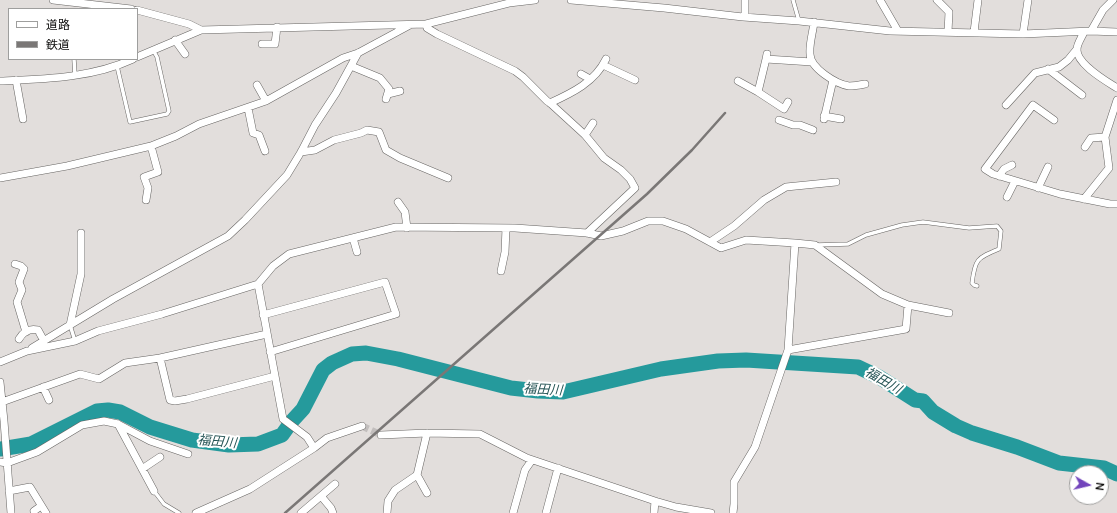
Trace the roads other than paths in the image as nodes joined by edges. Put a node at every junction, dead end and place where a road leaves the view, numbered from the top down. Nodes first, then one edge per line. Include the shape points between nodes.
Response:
1 (53, 0) edge
2 (534, 0) edge
3 (571, 0) edge
4 (745, 0) edge
5 (793, 0) edge
6 (880, 0) edge
7 (937, 0) edge
8 (978, 0) edge
9 (1028, 0) edge
10 (1113, 0) edge
11 (665, 4) edge
12 (122, 8) edge
13 (138, 10) edge
14 (745, 17) junction
15 (799, 21) junction
16 (814, 22) junction
17 (426, 24) junction
18 (410, 25) junction
19 (277, 28) junction
20 (201, 30) junction
21 (898, 31) junction
22 (948, 32) junction
23 (974, 32) junction
24 (1088, 32) junction
25 (1117, 32) edge
26 (1023, 34) junction
27 (175, 40) junction
28 (262, 44) dead end
29 (1077, 49) junction
30 (153, 50) junction
31 (358, 53) junction
32 (185, 54) dead end
33 (138, 57) edge
34 (74, 60) edge
35 (132, 60) edge
36 (812, 62) junction
37 (117, 66) junction
38 (351, 66) junction
39 (1048, 69) junction
40 (581, 74) dead end
41 (75, 75) junction
42 (590, 79) junction
43 (16, 80) junction
44 (635, 80) dead end
45 (833, 80) junction
46 (0, 81) edge
47 (738, 81) dead end
48 (865, 84) dead end
49 (257, 85) dead end
50 (1117, 88) edge
51 (400, 91) dead end
52 (758, 92) junction
53 (1082, 95) dead end
54 (1117, 100) edge
55 (266, 101) junction
56 (550, 103) junction
57 (1006, 105) dead end
58 (248, 108) junction
59 (1115, 110) edge
60 (23, 119) dead end
61 (841, 119) dead end
62 (1054, 120) dead end
63 (593, 123) dead end
64 (813, 130) dead end
65 (585, 135) junction
66 (1106, 137) junction
67 (151, 146) junction
68 (1085, 147) dead end
69 (265, 151) dead end
70 (302, 152) junction
71 (1012, 165) dead end
72 (1048, 167) dead end
73 (999, 176) junction
74 (0, 178) edge
75 (448, 178) dead end
76 (1015, 181) junction
77 (836, 182) dead end
78 (1038, 188) junction
79 (1007, 196) dead end
80 (146, 200) dead end
81 (1084, 200) junction
82 (398, 202) dead end
83 (1117, 204) edge
84 (407, 228) junction
85 (506, 228) junction
86 (81, 233) dead end
87 (587, 233) junction
88 (353, 238) junction
89 (710, 242) junction
90 (795, 243) junction
91 (815, 246) junction
92 (357, 252) dead end
93 (15, 264) dead end
94 (501, 271) dead end
95 (258, 284) junction
96 (977, 286) dead end
97 (908, 305) junction
98 (949, 313) dead end
99 (263, 315) junction
100 (70, 325) junction
101 (26, 332) junction
102 (267, 334) junction
103 (19, 339) dead end
104 (44, 341) junction
105 (75, 341) junction
106 (788, 350) junction
107 (27, 351) junction
108 (270, 352) junction
109 (160, 358) junction
110 (0, 362) edge
111 (275, 376) junction
112 (0, 382) edge
113 (43, 386) junction
114 (49, 400) dead end
115 (2, 402) junction
116 (118, 424) junction
117 (362, 426) tunnel mouth
118 (427, 433) junction
119 (381, 435) tunnel mouth
120 (314, 448) junction
121 (188, 454) dead end
122 (160, 457) dead end
123 (532, 460) junction
124 (4, 462) edge
125 (558, 468) junction
126 (142, 469) junction
127 (417, 475) junction
128 (335, 484) dead end
129 (9, 491) junction
130 (154, 491) joint
131 (427, 493) dead end
132 (320, 496) junction
133 (655, 501) junction
134 (41, 506) junction
135 (34, 511) dead end
136 (11, 513) edge
137 (46, 513) edge
138 (179, 513) edge
139 (196, 513) edge
140 (301, 513) edge
141 (333, 513) edge
142 (387, 513) edge
143 (513, 513) edge
144 (546, 513) edge
145 (654, 513) edge
146 (711, 513) edge
147 (733, 513) edge

1 - 12 street
2 - 17 street via 509,3
3 - 11 street
4 - 14 street
5 - 15 lane
6 - 21 street
7 - 22 street via 949,12
8 - 23 street
9 - 26 street
10 - 24 street
11 - 14 street
13 - 20 street via 189,24
14 - 15 street
15 - 16 street
16 - 21 street
16 - 36 street via 810,54
17 - 18 street
17 - 56 street via 427,28 437,34 523,76
18 - 19 street
18 - 31 street
19 - 20 street
19 - 28 street via 275,44
20 - 27 street
21 - 22 street
22 - 23 street
23 - 26 street
24 - 25 street
24 - 26 street
24 - 29 street
27 - 30 street
27 - 32 street
29 - 39 street via 1068,60
29 - 50 street via 1079,56 1092,72
30 - 33 street
30 - 37 lane via 157,57 169,111 167,114 130,122
31 - 38 street
31 - 55 street via 343,58
34 - 41 lane
35 - 37 street
36 - 45 street
36 - 52 street via 766,57
37 - 41 street
38 - 51 street via 380,78 389,89 387,96
38 - 70 street via 315,125
39 - 53 street
39 - 57 street via 1035,72
40 - 42 street
41 - 43 street
42 - 44 street via 604,62
42 - 56 street via 569,94
43 - 46 street
43 - 60 street
45 - 48 street via 849,86
45 - 61 street via 824,117
47 - 52 street
49 - 55 street
52 - 64 street via 786,105 778,121
54 - 59 street
55 - 58 street
56 - 65 street
58 - 67 street via 199,124
58 - 69 street via 253,133 259,135
59 - 66 street
62 - 73 street via 1033,105 985,170
63 - 65 street
65 - 87 street via 604,158 630,179 635,188
66 - 68 street via 1091,138
66 - 81 street via 1109,168
67 - 74 street
67 - 80 street via 158,172 144,177 148,188
70 - 75 street via 315,150 334,140 367,130 379,132 386,150
70 - 100 street via 287,175 228,236
71 - 73 street via 1004,169
72 - 78 street
73 - 76 street
76 - 78 street
76 - 79 street
77 - 89 street via 786,187 764,200 734,226
78 - 81 street
81 - 83 street
82 - 84 street via 405,212
84 - 85 street
84 - 88 street via 396,227
85 - 87 street
85 - 94 street via 506,252
86 - 100 street via 81,274
87 - 89 street via 601,236 648,221 663,221 686,229
88 - 92 street
88 - 95 street via 288,254 273,266
89 - 90 street via 721,248 746,240
90 - 91 street
90 - 106 street
91 - 96 lane via 848,244 866,235 923,222 969,228 996,226 1001,231 999,249 977,261 972,283
91 - 97 street via 882,294
93 - 101 street via 24,269 20,282 22,290 17,302
95 - 99 street
95 - 105 street via 98,331
97 - 98 street
97 - 106 street via 906,329
99 - 102 street
99 - 108 street via 385,282 396,314
100 - 104 street
100 - 105 lane
101 - 103 street
101 - 104 street via 38,330
102 - 108 street
102 - 109 street
104 - 107 street
105 - 107 street
106 - 147 street via 755,447 734,482
107 - 110 street
108 - 111 street
109 - 111 street via 170,400 175,401
109 - 113 street via 125,363 99,379 80,374
111 - 120 street via 283,419 307,437
112 - 115 street
113 - 114 street
113 - 115 street
115 - 124 street via 6,440
116 - 121 street via 150,441
116 - 124 street via 104,421 82,425 36,452
116 - 126 street
117 - 120 street via 327,438
118 - 119 street
118 - 123 street via 480,434
118 - 127 street
120 - 139 street via 250,489
122 - 126 street
123 - 125 street
123 - 143 street via 525,470
124 - 129 street
125 - 133 street
125 - 144 street
126 - 130 street
127 - 131 street
127 - 142 street via 395,490 388,501
128 - 132 street
129 - 134 street via 30,487
129 - 136 street
130 - 138 lane via 164,504
132 - 140 street
132 - 141 street
133 - 145 street
133 - 146 street
134 - 135 street
134 - 137 street

